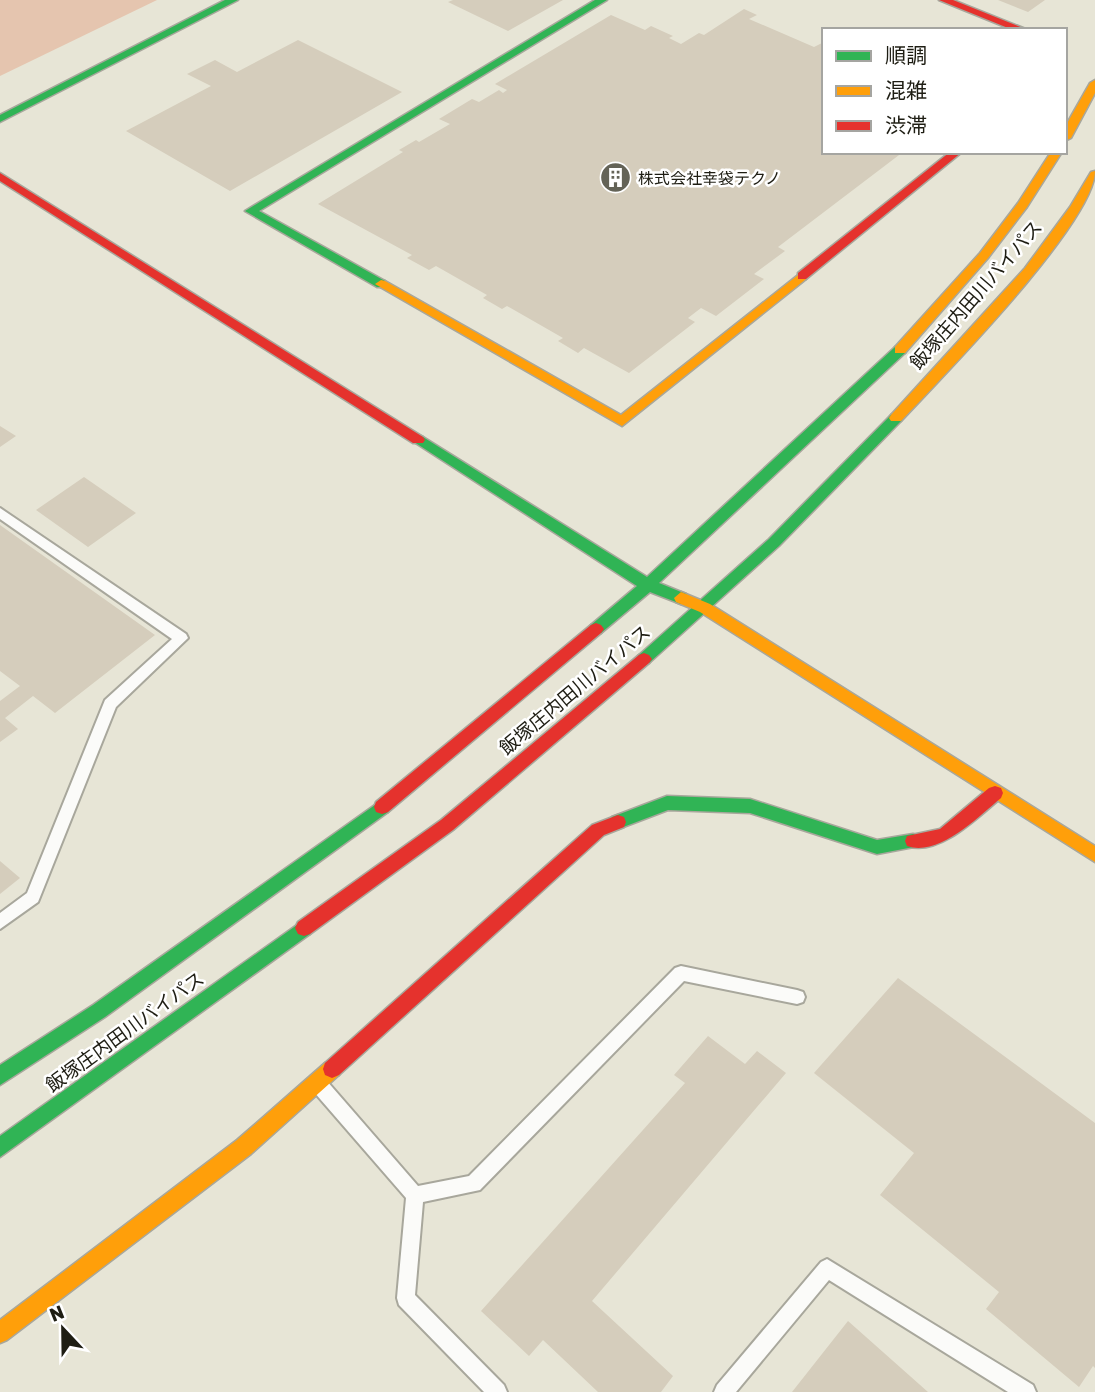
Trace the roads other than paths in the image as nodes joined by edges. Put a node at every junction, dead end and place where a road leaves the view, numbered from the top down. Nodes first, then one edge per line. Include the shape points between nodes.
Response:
1 (233, 0) edge
2 (602, 0) edge
3 (944, 0) edge
4 (1018, 28) edge
5 (1095, 83) edge
6 (0, 119) edge
7 (1067, 134) edge
8 (955, 154) edge
9 (1056, 154) edge
10 (1095, 174) edge
11 (0, 176) edge
12 (0, 513) edge
13 (648, 585) junction
14 (705, 608) junction
15 (995, 793) junction
16 (1095, 855) edge
17 (0, 922) edge
18 (797, 997) dead end
19 (0, 1076) edge
20 (317, 1083) junction
21 (0, 1148) edge
22 (415, 1195) junction
23 (0, 1333) edge
24 (497, 1392) edge
25 (724, 1392) edge
26 (1026, 1392) edge

1 - 6 main road
2 - 8 main road via 251,211 622,421
3 - 4 main road
5 - 7 main road
9 - 13 main road, 飯塚庄内田川バイパス via 974,270 890,361
10 - 14 main road, 飯塚庄内田川バイパス via 1076,210 985,323 856,461
11 - 13 main road
12 - 17 lane via 181,638 110,704 33,897
13 - 14 main road
13 - 19 main road, 飯塚庄内田川バイパス via 404,791 99,1011
14 - 15 main road
14 - 21 main road, 飯塚庄内田川バイパス via 447,825
15 - 16 main road
15 - 20 main road via 944,835 877,847 750,806 667,803 598,830
18 - 22 lane via 681,973 474,1184
20 - 22 lane
20 - 23 main road via 244,1147
22 - 24 lane via 406,1298
25 - 26 lane via 827,1268

